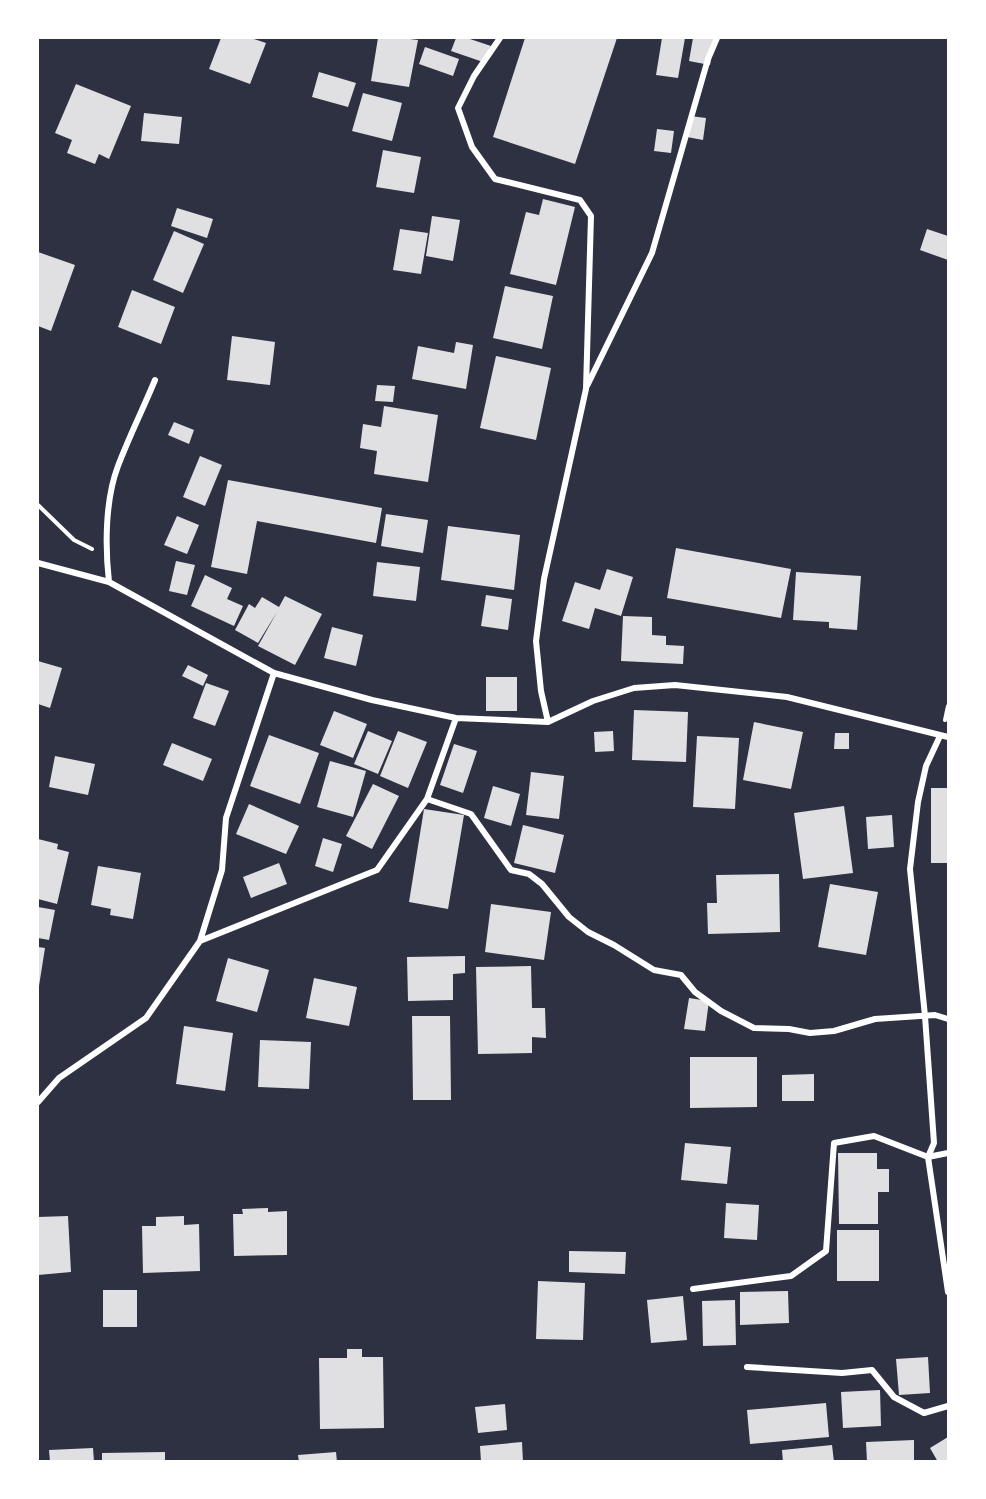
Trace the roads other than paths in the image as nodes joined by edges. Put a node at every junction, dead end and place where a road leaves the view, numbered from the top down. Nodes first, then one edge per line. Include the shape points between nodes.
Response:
1 (500, 38) edge
2 (717, 38) edge
3 (155, 380) dead end
4 (586, 389) junction
5 (38, 563) edge
6 (109, 582) junction
7 (273, 673) junction
8 (456, 718) junction
9 (548, 722) junction
10 (940, 736) junction
11 (948, 737) edge
12 (427, 799) junction
13 (200, 940) junction
14 (925, 1016) junction
15 (948, 1019) edge
16 (38, 1102) edge
17 (948, 1153) edge
18 (928, 1157) junction
19 (693, 1289) dead end
20 (948, 1292) edge
21 (747, 1367) dead end
22 (948, 1406) edge

1 - 4 street via 458,108 472,147 495,179 580,200 591,216
2 - 4 street via 652,253
3 - 6 street via 117,468 108,511
4 - 9 street via 544,579 536,641
5 - 6 street
6 - 7 street
7 - 8 street
7 - 13 street via 225,818 222,870
8 - 9 street
8 - 12 street
9 - 10 street via 634,688 675,685 787,697
10 - 11 street
10 - 14 street via 924,775 910,869
12 - 13 street via 377,870
12 - 14 street via 471,814 511,870 529,874 542,884 569,917 588,932 654,970 681,975 695,992 721,1011 754,1028 810,1033 834,1031 875,1018
13 - 16 street via 146,1018 60,1078
14 - 15 street
14 - 18 street via 934,1143
17 - 18 street
18 - 19 street via 874,1136 834,1143 826,1251 791,1276
18 - 20 street
21 - 22 street via 842,1373 872,1370 894,1396 924,1413

